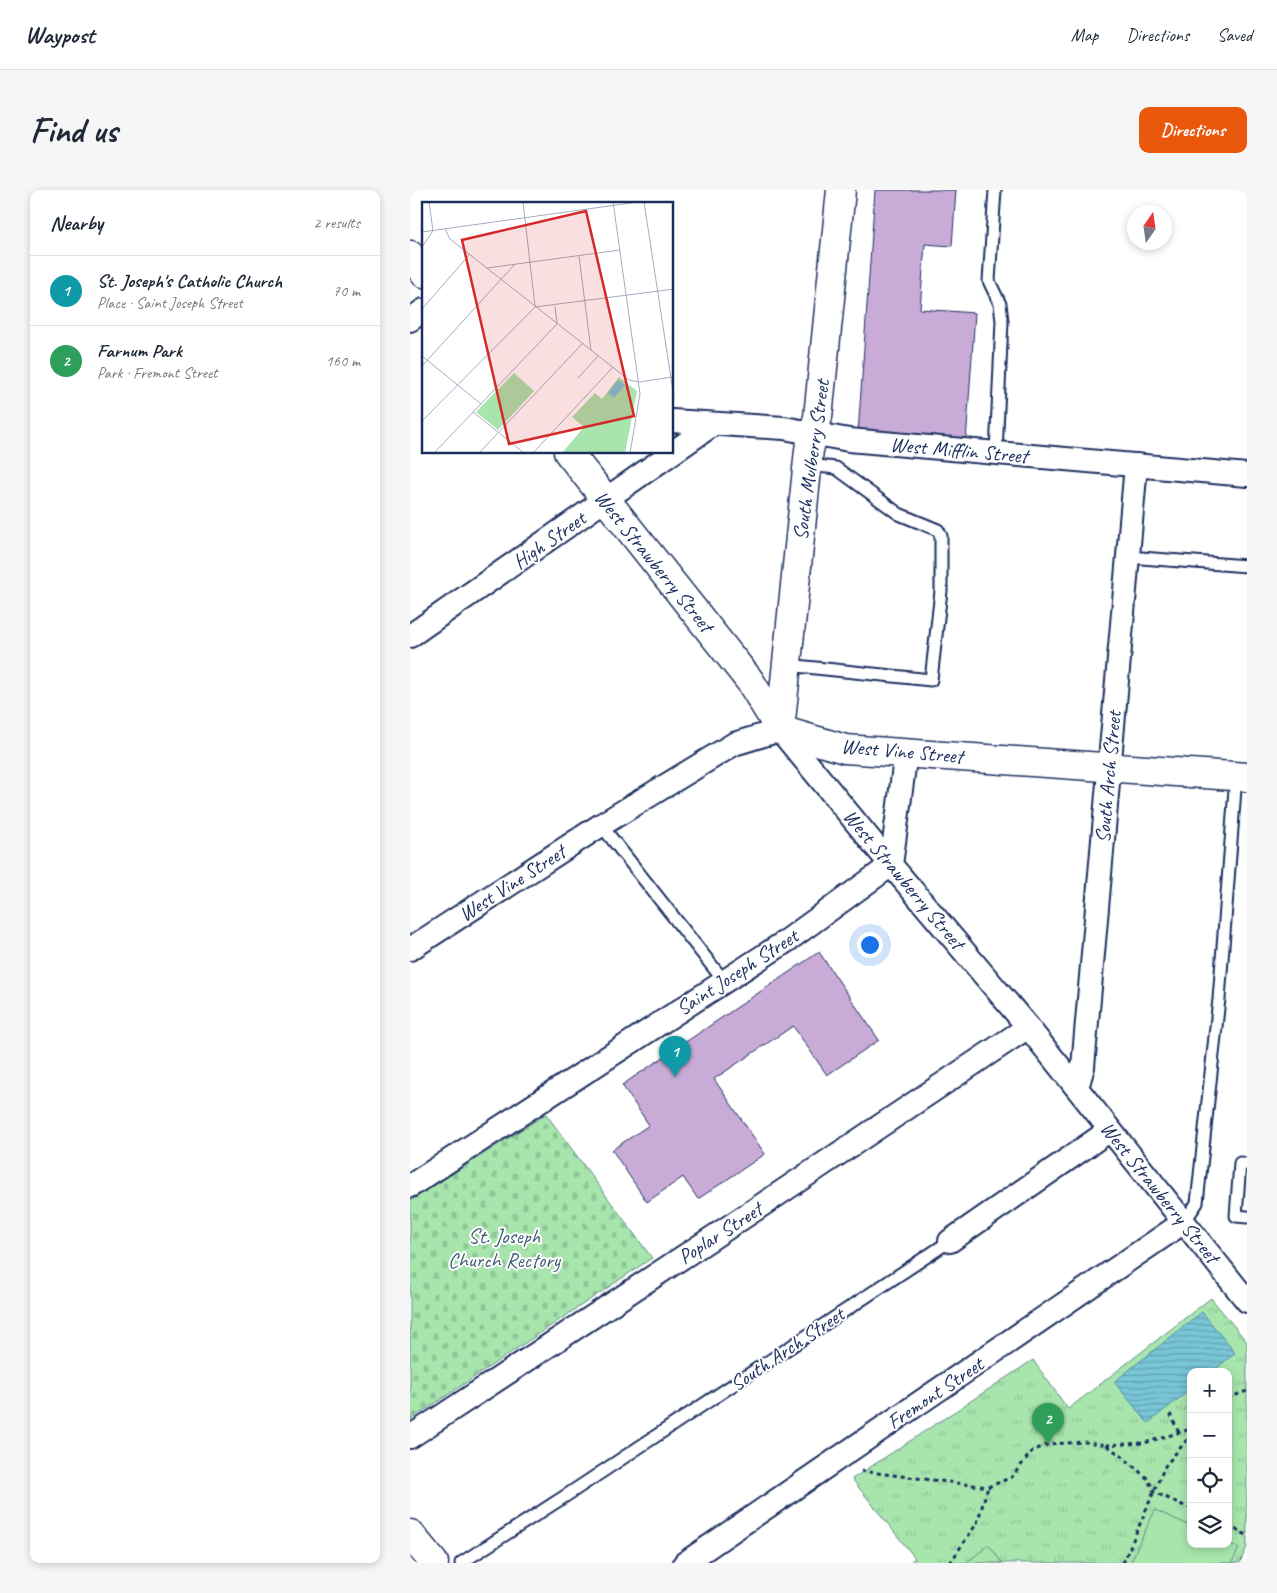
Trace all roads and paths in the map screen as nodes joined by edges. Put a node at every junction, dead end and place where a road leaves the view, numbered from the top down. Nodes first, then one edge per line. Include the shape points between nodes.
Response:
1 (841, 190) edge
2 (995, 190) edge
3 (410, 255) edge
4 (422, 270) edge
5 (422, 311) edge
6 (410, 320) edge
7 (674, 421) edge
8 (712, 425) junction
9 (814, 433) junction
10 (674, 452) edge
11 (996, 453) junction
12 (570, 454) edge
13 (671, 454) edge
14 (808, 465) junction
15 (1136, 466) junction
16 (1247, 475) edge
17 (606, 500) junction
18 (1128, 557) junction
19 (1247, 566) edge
20 (410, 636) edge
21 (788, 665) junction
22 (780, 730) junction
23 (906, 752) junction
24 (1109, 766) junction
25 (1242, 776) edge
26 (601, 825) junction
27 (891, 865) junction
28 (410, 949) edge
29 (724, 982) junction
30 (1028, 1026) junction
31 (1074, 1084) junction
32 (1110, 1130) junction
33 (1247, 1164) edge
34 (410, 1186) edge
35 (1247, 1217) edge
36 (1184, 1222) junction
37 (950, 1241) joint
38 (1247, 1301) edge
39 (1247, 1391) edge
40 (1232, 1397) edge
41 (1170, 1414) dead end
42 (1187, 1430) edge
43 (1179, 1433) junction
44 (410, 1437) edge
45 (1187, 1440) edge
46 (1106, 1445) junction
47 (855, 1470) dead end
48 (988, 1488) junction
49 (1154, 1492) junction
50 (1187, 1507) edge
51 (1232, 1528) edge
52 (410, 1534) edge
53 (1247, 1535) edge
54 (433, 1563) edge
55 (461, 1563) edge
56 (685, 1563) edge
57 (950, 1563) edge
58 (1123, 1563) edge

1 - 9 street, South Mulberry Street via 832,294
2 - 11 lane via 989,281 1000,304 1002,321
3 - 4 street
5 - 6 street
7 - 8 street, West Mifflin Street
8 - 9 street, West Mifflin Street via 724,422
8 - 10 street, High Street
9 - 11 street, West Mifflin Street via 843,440
9 - 14 street, South Mulberry Street
11 - 15 street, West Mifflin Street
12 - 17 street, West Strawberry Street
13 - 17 street, High Street
14 - 21 street, South Mulberry Street
14 - 21 lane via 836,468 899,514 938,530 941,536 941,591 931,680
15 - 16 street, West Mifflin Street
15 - 18 street, South Arch Street
17 - 20 street, High Street
17 - 22 street, West Strawberry Street via 750,680
18 - 19 lane
18 - 24 street, South Arch Street
21 - 22 street, South Mulberry Street
22 - 23 street, West Vine Street via 845,749
22 - 26 street, West Vine Street via 734,744
22 - 27 street, West Strawberry Street
23 - 24 street, West Vine Street
23 - 27 street
24 - 25 street, West Vine Street
24 - 31 street, South Arch Street via 1083,1067 1079,1081
25 - 36 lane via 1197,1203
26 - 28 street, West Vine Street
26 - 29 lane
27 - 29 street, Saint Joseph Street
27 - 30 street, West Strawberry Street
29 - 34 street, Saint Joseph Street
30 - 31 street, West Strawberry Street
30 - 44 street, Poplar Street
31 - 32 street, West Strawberry Street
32 - 36 street, West Strawberry Street
32 - 37 street, South Arch Street
33 - 35 lane via 1240,1163 1236,1216
36 - 38 street, West Strawberry Street
36 - 56 street, Fremont Street
37 - 55 lane, South Arch Street
39 - 40 path
41 - 43 path
42 - 43 path
43 - 46 path via 1144,1443
45 - 49 path via 1165,1466
46 - 48 path via 1049,1444 1032,1451 1012,1477
46 - 49 path via 1148,1479
47 - 48 path
48 - 57 path via 977,1523
49 - 50 path
49 - 58 path
51 - 53 path
52 - 54 street

